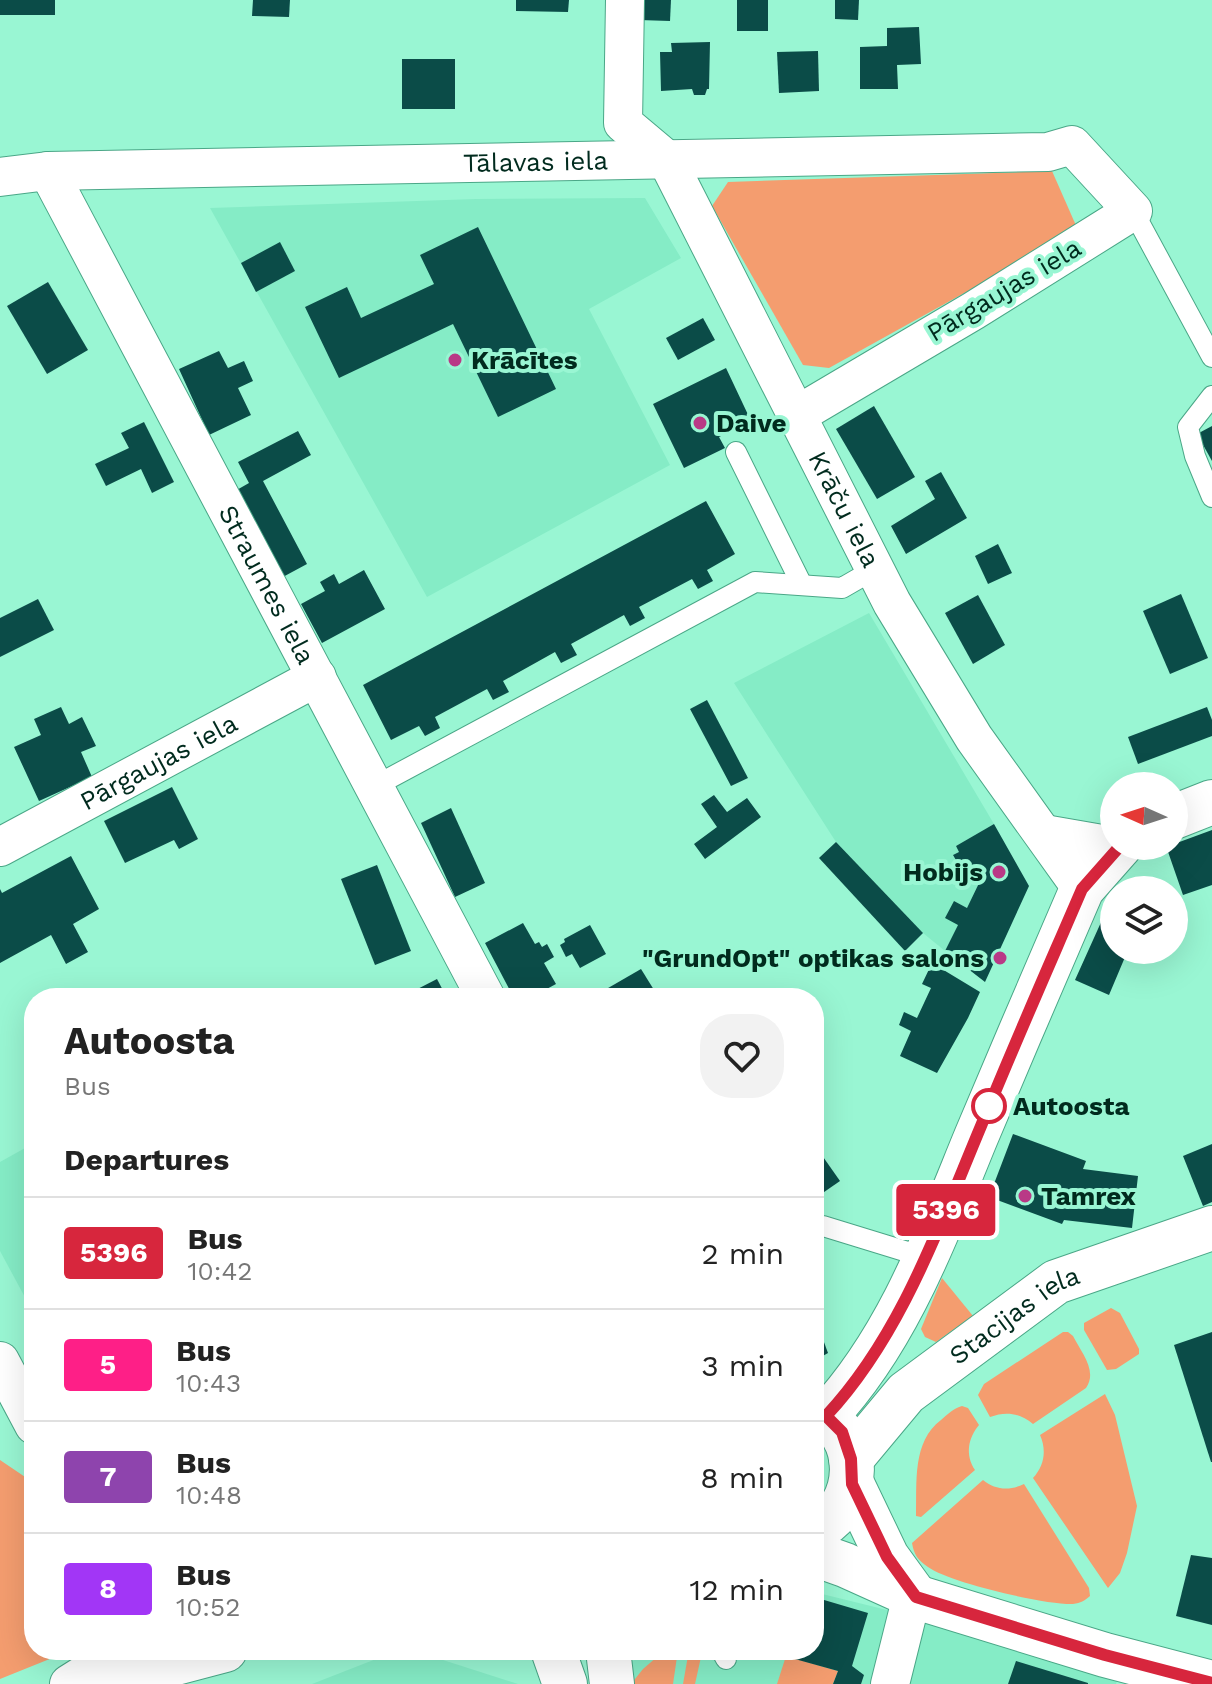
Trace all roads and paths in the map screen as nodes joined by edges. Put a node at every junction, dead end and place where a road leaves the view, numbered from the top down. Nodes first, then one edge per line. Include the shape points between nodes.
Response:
1 (625, 0) edge
2 (667, 160) junction
3 (48, 171) junction
4 (0, 177) edge
5 (1133, 211) junction
6 (1212, 357) edge
7 (1212, 396) edge
8 (797, 415) junction
9 (736, 452) dead end
10 (1212, 497) edge
11 (875, 569) junction
12 (802, 585) junction
13 (317, 677) junction
14 (375, 786) junction
15 (1212, 802) edge
16 (1188, 811) edge
17 (1044, 834) junction
18 (1100, 843) edge
19 (0, 847) edge
20 (1107, 860) edge
21 (1082, 889) junction
22 (481, 988) edge
23 (824, 1226) edge
24 (1212, 1228) edge
25 (924, 1257) junction
26 (0, 1361) edge
27 (24, 1406) edge
28 (824, 1411) edge
29 (824, 1417) edge
30 (852, 1471) junction
31 (824, 1530) edge
32 (824, 1543) edge
33 (912, 1603) junction
34 (100, 1660) edge
35 (181, 1660) edge
36 (557, 1660) edge
37 (609, 1660) edge
38 (1114, 1671) edge
39 (1212, 1683) edge
40 (69, 1684) edge
41 (96, 1684) edge
42 (565, 1684) edge
43 (612, 1684) edge
44 (890, 1684) edge

1 - 2 street, Krāču iela via 623,123
2 - 3 street, Tālavas iela
2 - 5 street, Tālavas iela via 1048,152 1072,145
2 - 8 street, Krāču iela
3 - 4 street, Tālavas iela
3 - 13 street, Straumes iela
5 - 6 lane
5 - 8 street, Pārgaujas iela
7 - 10 lane via 1188,427
8 - 11 street, Krāču iela
9 - 12 lane
11 - 12 lane via 842,588
11 - 17 street, Krāču iela via 974,738
12 - 14 lane via 755,582
13 - 14 street, Straumes iela
13 - 19 street, Pārgaujas iela
14 - 22 street, Straumes iela
15 - 16 main road
17 - 18 street
17 - 21 street, Krāču iela
20 - 21 main road
21 - 25 main road
23 - 25 lane
24 - 30 main road, Stacijas iela via 1056,1282 906,1393
25 - 28 main road via 890,1331 852,1388
26 - 27 street
29 - 30 main road via 842,1432
30 - 31 main road, Stacijas iela via 843,1508
30 - 33 main road
32 - 33 main road via 845,1565
33 - 38 main road
33 - 44 street
34 - 40 street
35 - 41 main road
36 - 42 main road
37 - 43 main road
38 - 39 main road

